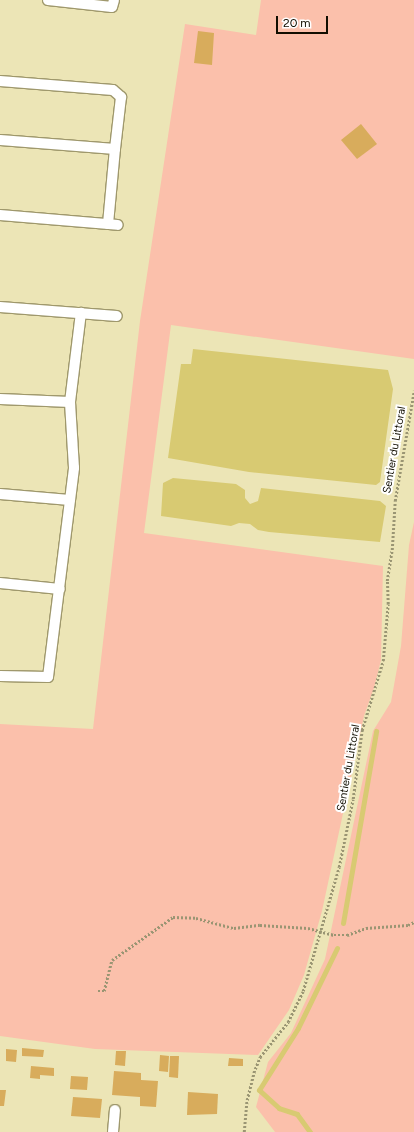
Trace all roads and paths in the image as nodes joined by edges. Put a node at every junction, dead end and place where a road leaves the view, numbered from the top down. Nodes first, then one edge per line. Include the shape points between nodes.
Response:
1 (48, 0) edge
2 (114, 0) edge
3 (0, 81) edge
4 (0, 140) edge
5 (115, 149) junction
6 (0, 215) edge
7 (0, 307) edge
8 (81, 313) junction
9 (117, 316) dead end
10 (414, 391) edge
11 (0, 399) edge
12 (70, 402) junction
13 (0, 494) edge
14 (70, 500) junction
15 (0, 583) edge
16 (60, 588) junction
17 (0, 676) edge
18 (414, 922) edge
19 (322, 932) junction
20 (98, 991) dead end
21 (115, 1110) dead end
22 (113, 1132) edge
23 (244, 1132) edge

1 - 2 lane via 112,8
3 - 5 lane via 114,90 121,97
4 - 5 lane
5 - 6 lane via 113,224
7 - 8 lane
8 - 9 lane
8 - 12 lane
10 - 19 path, Sentier du Littoral via 395,501 392,550 386,581 388,604 383,661 362,730 353,798
11 - 12 lane
12 - 14 lane via 74,468
13 - 14 lane
14 - 16 lane
15 - 16 lane
16 - 17 lane via 48,677
18 - 19 path via 408,925 366,928 347,935
19 - 20 path via 308,928 260,925 234,928 196,918 173,917 112,960 104,991
19 - 23 path, Sentier du Littoral via 288,1022 260,1057 255,1069
21 - 22 lane

